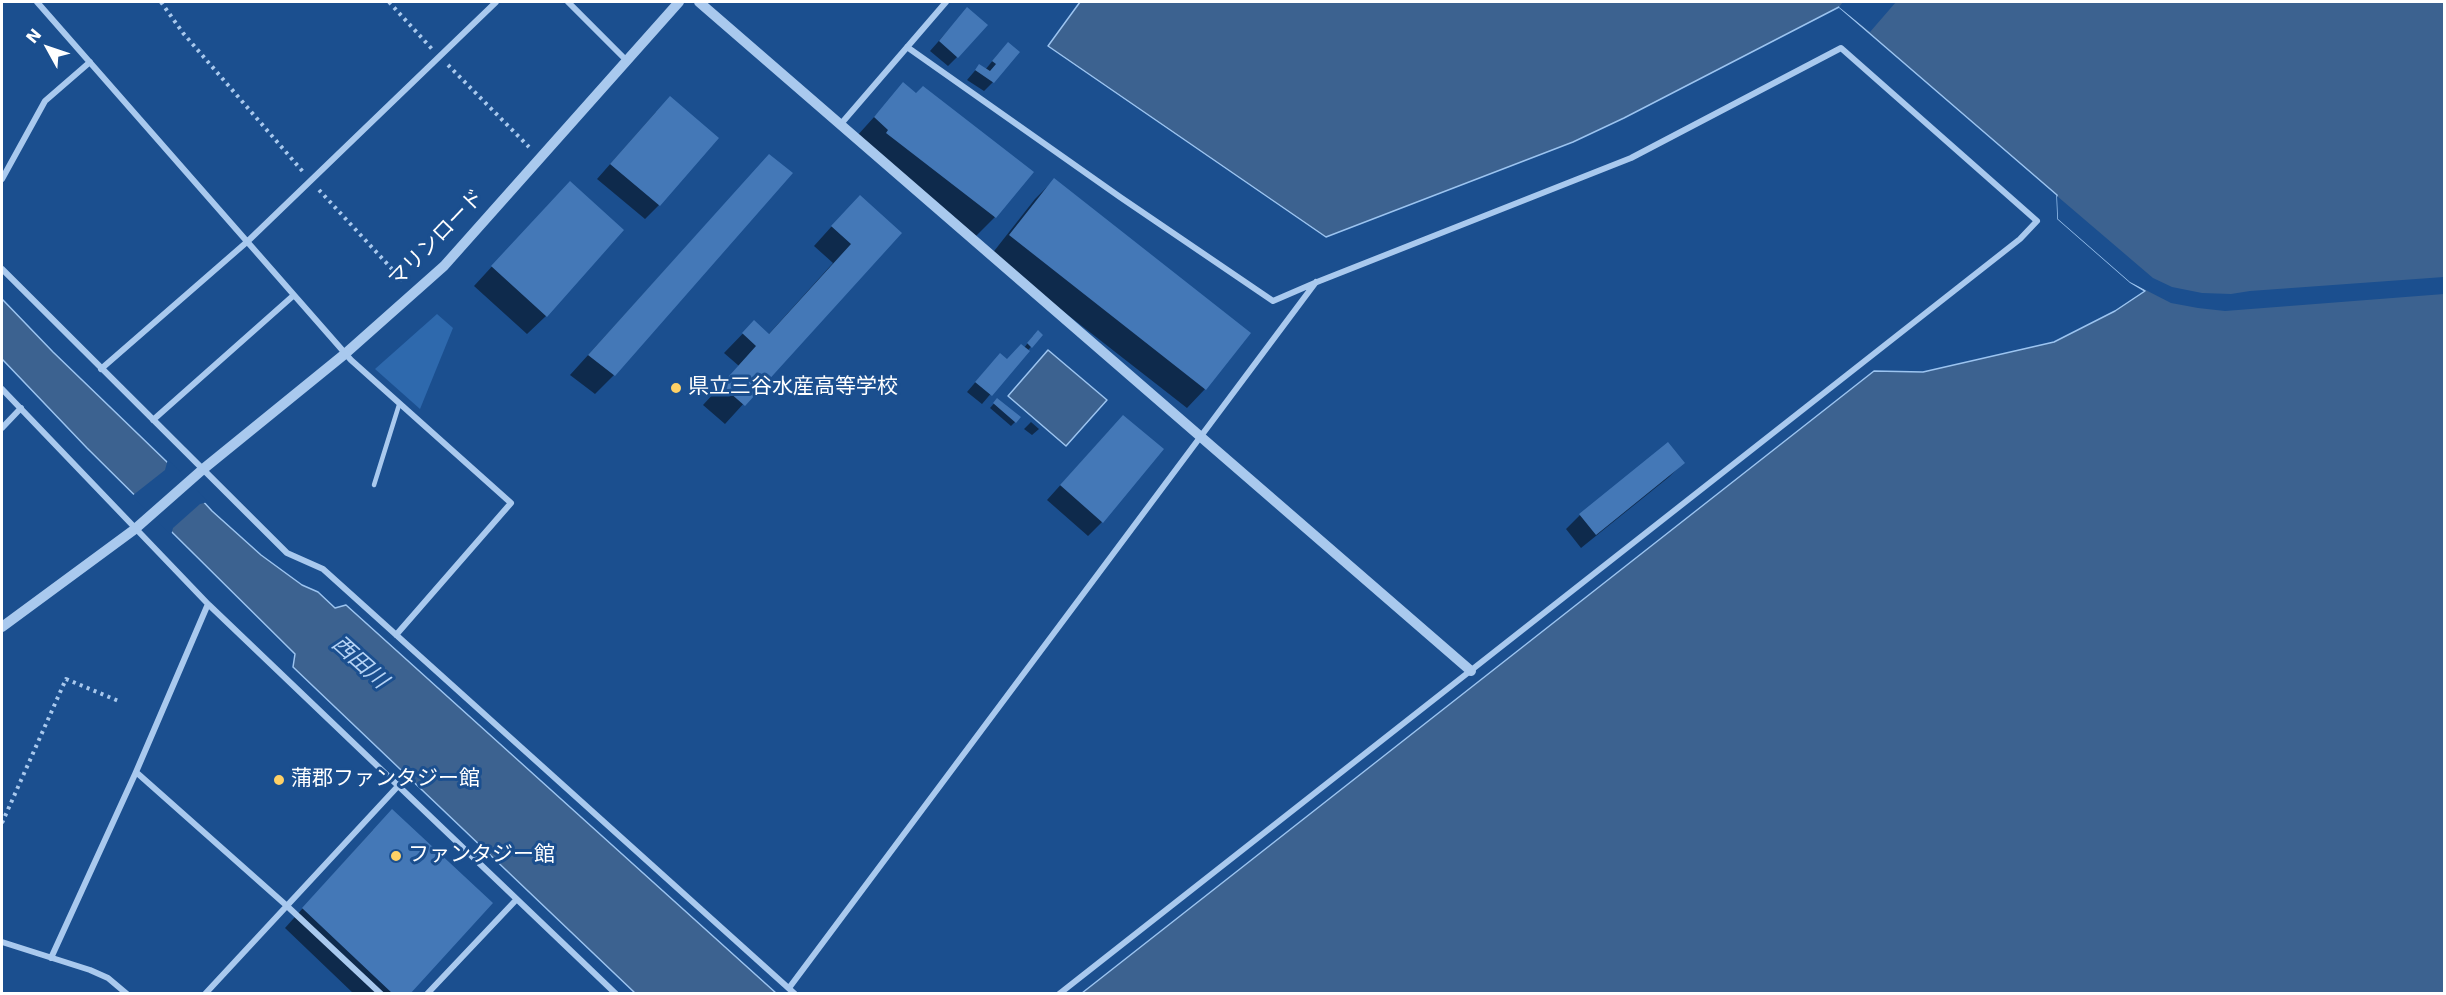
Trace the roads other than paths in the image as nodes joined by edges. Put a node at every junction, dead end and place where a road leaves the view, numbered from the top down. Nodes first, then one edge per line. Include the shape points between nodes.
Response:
1 (37, 2) edge
2 (496, 2) edge
3 (568, 2) edge
4 (679, 2) edge
5 (699, 2) edge
6 (946, 2) edge
7 (907, 47) junction
8 (626, 60) junction
9 (90, 62) junction
10 (840, 125) junction
11 (2, 179) edge
12 (248, 242) junction
13 (2, 269) edge
14 (1317, 282) junction
15 (294, 295) junction
16 (346, 353) junction
17 (101, 369) junction
18 (2, 389) edge
19 (399, 405) junction
20 (21, 408) junction
21 (153, 420) junction
22 (2, 428) edge
23 (1202, 436) junction
24 (199, 473) junction
25 (374, 485) dead end
26 (138, 525) junction
27 (208, 604) junction
28 (2, 627) edge
29 (396, 635) junction
30 (1471, 671) junction
31 (136, 772) junction
32 (399, 785) junction
33 (516, 900) junction
34 (287, 906) junction
35 (2, 942) edge
36 (51, 958) junction
37 (789, 988) junction
38 (127, 993) edge
39 (205, 993) edge
40 (381, 993) edge
41 (427, 993) edge
42 (616, 993) edge
43 (795, 993) edge
44 (1059, 993) edge

1 - 9 street
2 - 12 street
3 - 8 street
4 - 8 street, マリンロード
5 - 10 street
6 - 7 street
7 - 10 street
7 - 14 street via 1273,301
8 - 16 street, マリンロード via 444,266
9 - 11 street via 45,101
9 - 12 street
10 - 23 street
12 - 15 street
12 - 17 street
13 - 17 street
14 - 23 street
14 - 30 street via 1631,158 1841,48 2037,221 2020,239
15 - 16 street
15 - 21 street
16 - 19 street
16 - 24 street, マリンロード
17 - 21 street
18 - 20 street
19 - 25 lane
19 - 29 street via 511,503
20 - 22 street
20 - 26 street
21 - 24 street
23 - 30 street
23 - 37 street
24 - 26 street, マリンロード
24 - 29 street via 287,553 323,569
26 - 27 street
26 - 28 street
27 - 31 street
27 - 32 street
29 - 37 street
30 - 44 street
31 - 34 street
31 - 36 street
32 - 33 street
32 - 34 street
33 - 41 street
33 - 42 street
34 - 39 street
34 - 40 street
35 - 36 street
36 - 38 street via 108,978
37 - 43 street

